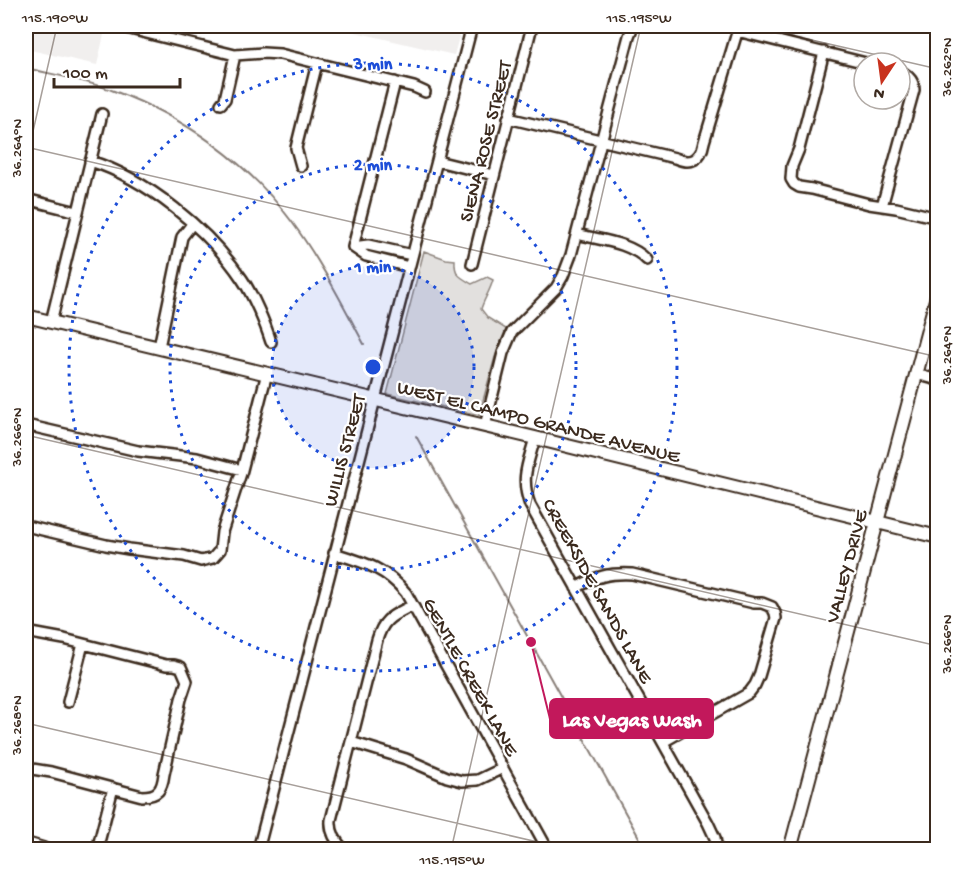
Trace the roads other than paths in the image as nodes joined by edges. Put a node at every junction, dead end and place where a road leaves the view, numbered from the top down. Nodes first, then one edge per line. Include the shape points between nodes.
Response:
1 (472, 26) edge
2 (532, 26) edge
3 (633, 26) edge
4 (126, 28) dead end
5 (738, 28) edge
6 (825, 52) junction
7 (235, 56) junction
8 (852, 59) edge
9 (317, 63) junction
10 (912, 81) edge
11 (395, 82) junction
12 (425, 92) dead end
13 (912, 97) edge
14 (221, 104) dead end
15 (908, 111) edge
16 (102, 114) dead end
17 (508, 118) junction
18 (601, 140) junction
19 (90, 161) junction
20 (437, 161) junction
21 (301, 166) dead end
22 (494, 175) junction
23 (26, 199) edge
24 (882, 206) junction
25 (77, 212) junction
26 (938, 218) edge
27 (192, 224) junction
28 (577, 234) junction
29 (353, 247) junction
30 (412, 255) junction
31 (647, 260) dead end
32 (472, 264) dead end
33 (409, 267) junction
34 (938, 292) edge
35 (26, 315) edge
36 (51, 322) junction
37 (271, 342) dead end
38 (159, 347) junction
39 (267, 373) junction
40 (916, 374) junction
41 (938, 380) edge
42 (375, 400) junction
43 (26, 424) edge
44 (485, 426) junction
45 (536, 438) junction
46 (242, 470) junction
47 (876, 523) junction
48 (26, 526) edge
49 (938, 537) edge
50 (334, 553) junction
51 (576, 588) junction
52 (412, 605) junction
53 (26, 632) edge
54 (82, 644) junction
55 (68, 702) dead end
56 (351, 742) junction
57 (663, 742) junction
58 (26, 768) edge
59 (503, 768) junction
60 (113, 788) junction
61 (26, 845) edge
62 (43, 849) edge
63 (97, 849) edge
64 (258, 849) edge
65 (344, 849) edge
66 (548, 849) edge
67 (717, 849) edge
68 (790, 849) edge

1 - 20 street, WILLIS STREET
2 - 17 street, SIENA ROSE STREET
3 - 18 street
4 - 7 street
5 - 6 street
5 - 18 street via 703,151 694,160 686,162
6 - 8 street
6 - 24 street via 791,179 799,187
7 - 9 street via 280,54
7 - 14 street
9 - 11 street
9 - 21 street via 296,148
10 - 13 street
11 - 12 street
11 - 29 street
15 - 24 street
16 - 19 street
17 - 18 street
17 - 22 street, SIENA ROSE STREET
18 - 28 street
19 - 25 street
19 - 27 street via 108,166 144,187
20 - 22 street
20 - 30 street, WILLIS STREET
22 - 32 street, SIENA ROSE STREET
23 - 25 street
24 - 26 street
25 - 36 street
27 - 37 street via 219,249 243,281
27 - 38 street via 182,237
28 - 31 street via 632,249
28 - 44 street via 556,288 512,332
29 - 30 street via 368,245
29 - 33 street via 366,256
30 - 33 street, WILLIS STREET
33 - 42 street, WILLIS STREET
34 - 40 street, VALLEY DRIVE
35 - 36 street, WEST EL CAMPO GRANDE AVENUE
36 - 38 street, WEST EL CAMPO GRANDE AVENUE
38 - 39 street, WEST EL CAMPO GRANDE AVENUE
39 - 42 street, WEST EL CAMPO GRANDE AVENUE
39 - 46 street
40 - 41 street
40 - 47 street, VALLEY DRIVE
42 - 44 street, WEST EL CAMPO GRANDE AVENUE
42 - 50 street, WILLIS STREET
43 - 46 street via 128,449 197,458
44 - 45 street, WEST EL CAMPO GRANDE AVENUE
45 - 47 street, WEST EL CAMPO GRANDE AVENUE
45 - 51 street, CREEKSIDE SANDS LANE via 525,476 527,495
46 - 48 street via 220,550 213,558 201,561 98,544
47 - 49 street, WEST EL CAMPO GRANDE AVENUE
47 - 68 street, VALLEY DRIVE
50 - 52 street, GENTLE CREEK LANE via 368,563 387,574
50 - 64 street, WILLIS STREET
51 - 57 street, CREEKSIDE SANDS LANE
51 - 57 street via 600,576 632,574 772,607 775,624 759,676 749,693
52 - 56 street via 388,619 380,629
52 - 59 street, GENTLE CREEK LANE
53 - 54 street
54 - 55 street
54 - 60 street via 180,667 187,681 161,787 154,795 142,796
56 - 59 street via 462,781 478,780
56 - 65 street via 331,820 332,832
57 - 67 street, CREEKSIDE SANDS LANE via 708,823
58 - 60 street
59 - 66 street, GENTLE CREEK LANE
60 - 63 street
61 - 62 main road

